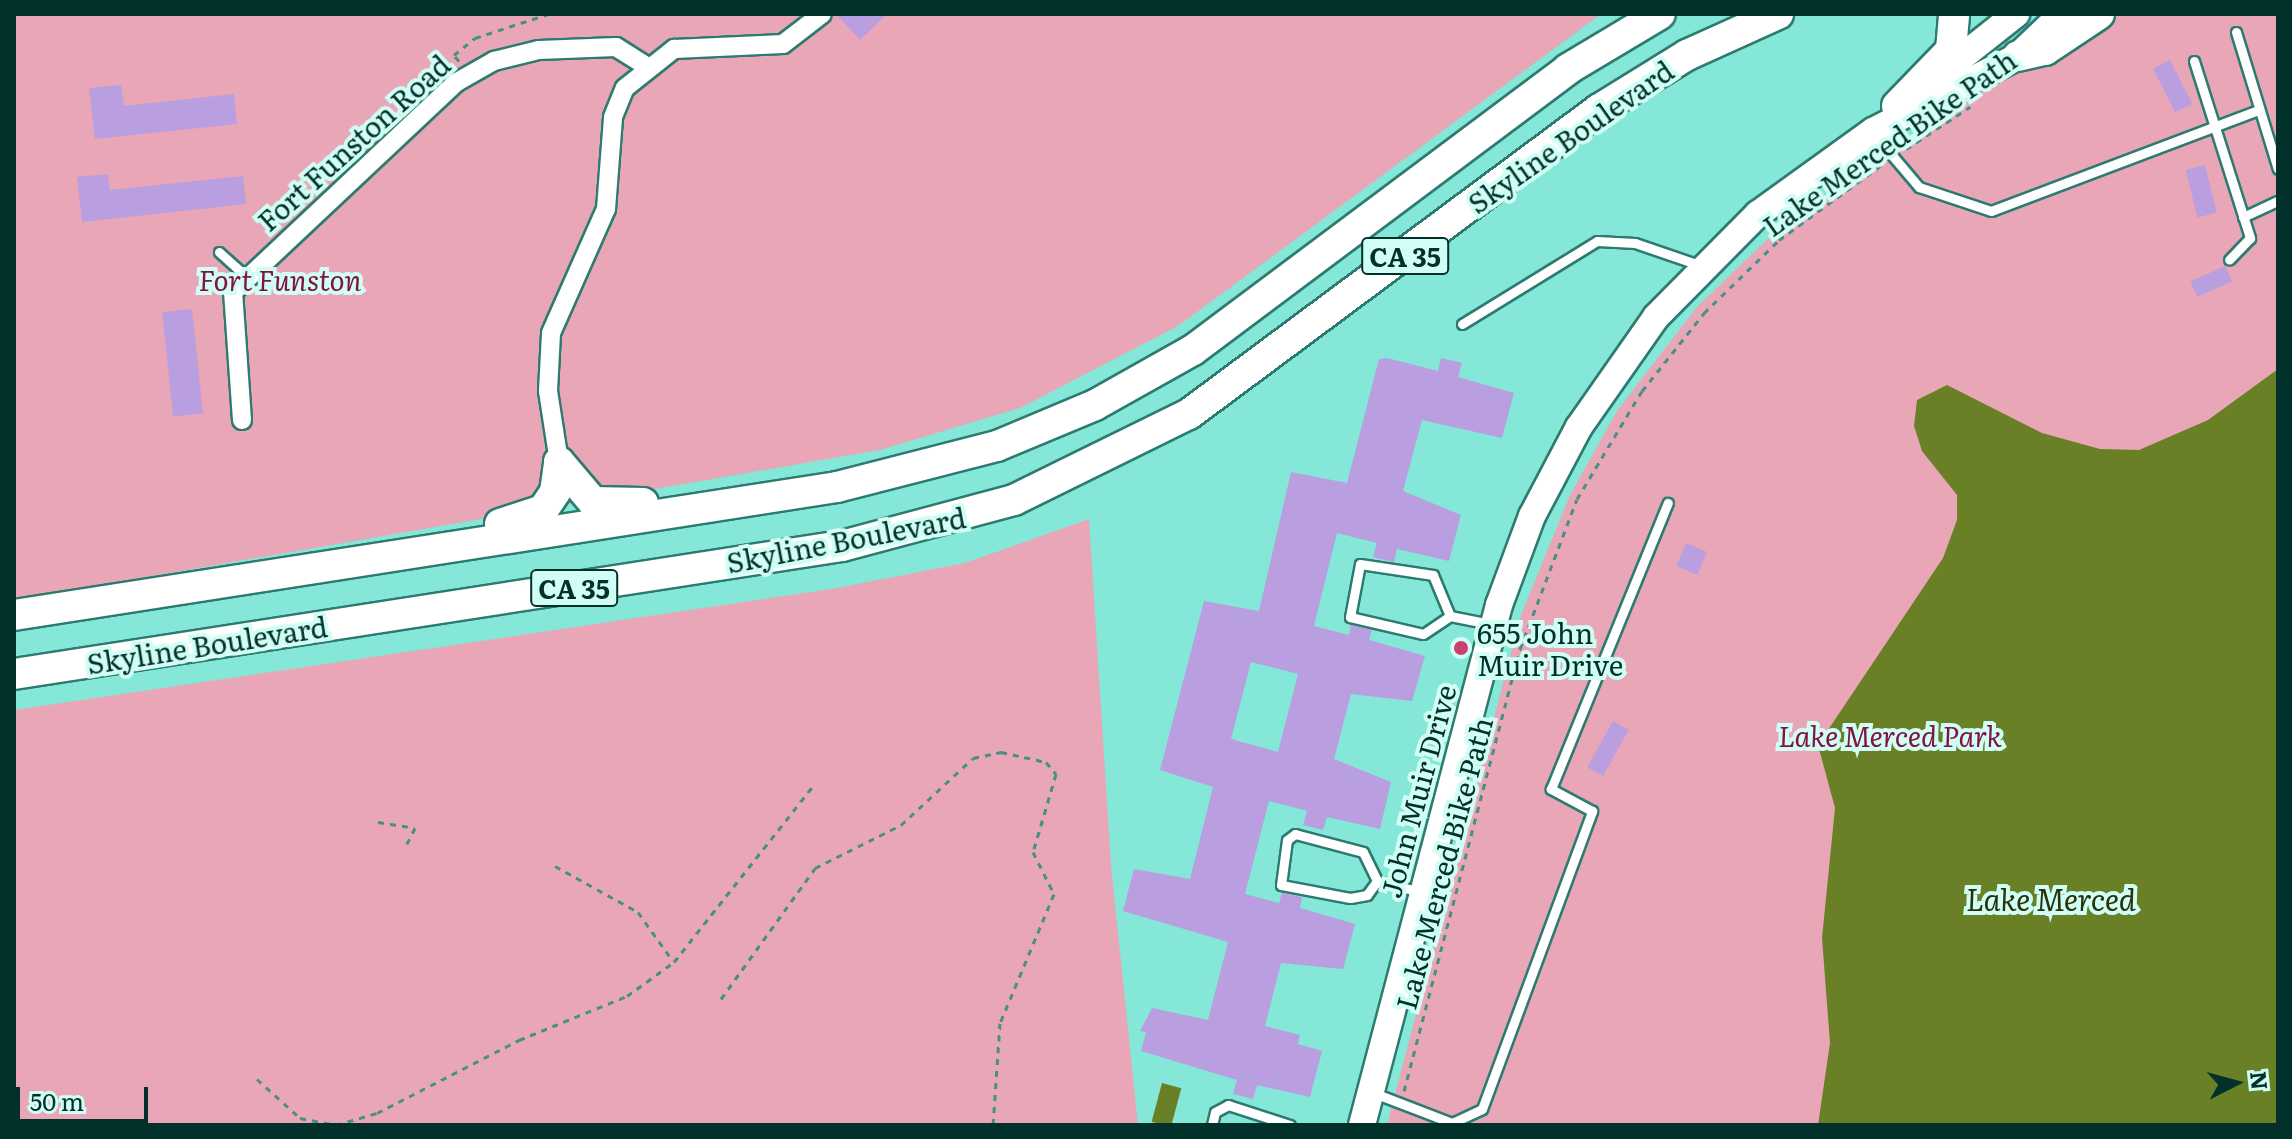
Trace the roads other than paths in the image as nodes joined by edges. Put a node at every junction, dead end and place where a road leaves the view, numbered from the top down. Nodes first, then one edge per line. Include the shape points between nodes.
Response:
1 (822, 14) edge
2 (1660, 14) edge
3 (1778, 14) edge
4 (1954, 14) edge
5 (2016, 14) edge
6 (2062, 14) edge
7 (2099, 14) edge
8 (2236, 32) dead end
9 (2018, 56) junction
10 (2194, 61) dead end
11 (645, 65) junction
12 (1897, 106) junction
13 (2258, 110) junction
14 (2215, 128) junction
15 (1873, 131) junction
16 (2278, 169) edge
17 (2278, 201) edge
18 (2243, 217) junction
19 (219, 252) dead end
20 (2229, 260) dead end
21 (1702, 266) junction
22 (247, 277) junction
23 (1462, 324) dead end
24 (242, 420) dead end
25 (559, 462) junction
26 (1668, 503) dead end
27 (693, 510) junction
28 (374, 560) junction
29 (14, 615) edge
30 (1450, 616) junction
31 (1493, 624) junction
32 (14, 674) edge
33 (1377, 881) junction
34 (1423, 893) junction
35 (1371, 1092) junction
36 (1452, 1124) edge
37 (1212, 1125) edge
38 (1290, 1125) edge
39 (1362, 1125) edge

1 - 11 street via 783,44 691,46
2 - 27 main road, Skyline Boulevard / CA 35 via 1568,69 1214,336 1106,400 924,468
3 - 32 main road, Skyline Boulevard / CA 35 via 1687,55 1598,110 1189,414 1014,500 842,546
4 - 12 main road via 1951,50
5 - 12 street, John Muir Drive
6 - 9 street, John Muir Drive
7 - 9 main road via 2045,50
8 - 13 lane
9 - 15 street, John Muir Drive
10 - 14 lane
11 - 22 street, Fort Funston Road via 616,47 557,48 508,55 468,74
11 - 25 street via 617,102 606,209 551,333 548,391
12 - 15 street, John Muir Drive
13 - 14 lane
13 - 16 lane
14 - 15 lane via 1991,211 1932,195 1891,159
14 - 18 lane
15 - 21 street, John Muir Drive via 1788,190
17 - 18 lane
18 - 20 lane via 2250,238
19 - 22 lane
21 - 23 lane via 1635,243 1597,241
21 - 31 street, John Muir Drive via 1635,343 1579,427 1532,516
22 - 24 street, Fort Funston Road via 230,310
25 - 27 main road via 593,502
25 - 28 main road via 555,492 543,510
26 - 36 lane via 1551,789 1592,811 1482,1109
27 - 28 main road, Skyline Boulevard / CA 35
28 - 29 main road, Skyline Boulevard / CA 35
30 - 30 lane via 1433,575 1360,564 1350,617 1423,634
30 - 31 lane
31 - 34 street, John Muir Drive
33 - 33 lane via 1363,852 1295,834 1277,876 1281,885 1350,898 1367,895
33 - 34 lane
34 - 35 street, John Muir Drive
35 - 36 lane
35 - 39 street, John Muir Drive
37 - 38 lane via 1215,1112 1228,1105

